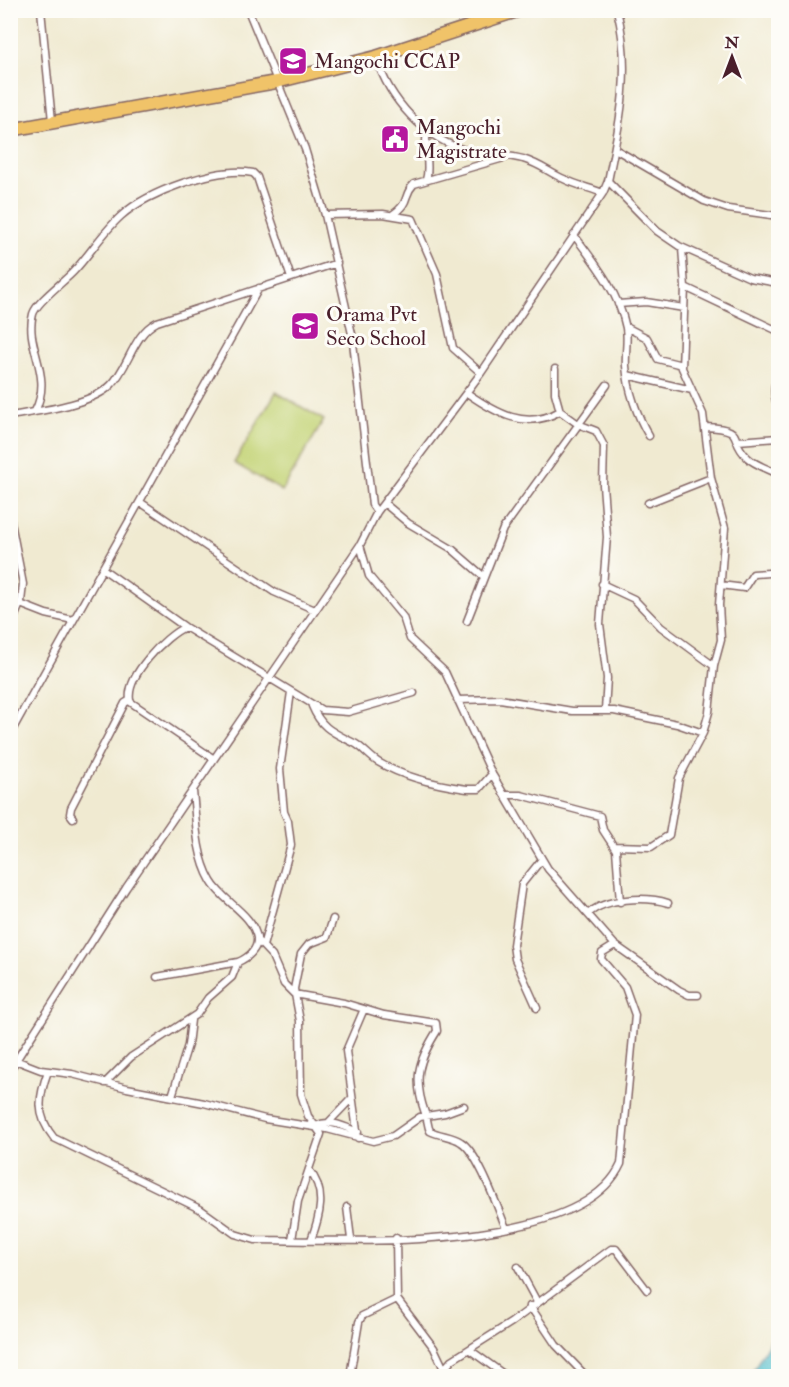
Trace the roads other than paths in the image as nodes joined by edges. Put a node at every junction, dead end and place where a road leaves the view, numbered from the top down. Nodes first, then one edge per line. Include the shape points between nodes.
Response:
1 (41, 10) edge
2 (248, 10) edge
3 (520, 10) edge
4 (617, 10) edge
5 (376, 57) junction
6 (276, 82) junction
7 (52, 122) junction
8 (10, 129) edge
9 (427, 132) junction
10 (615, 148) junction
11 (510, 155) junction
12 (426, 180) junction
13 (608, 181) junction
14 (603, 193) junction
15 (325, 215) junction
16 (392, 215) junction
17 (778, 216) edge
18 (574, 235) junction
19 (682, 248) junction
20 (337, 263) junction
21 (291, 278) junction
22 (778, 283) edge
23 (685, 287) junction
24 (259, 288) junction
25 (618, 304) junction
26 (684, 308) junction
27 (626, 327) junction
28 (778, 332) edge
29 (682, 366) junction
30 (555, 369) dead end
31 (481, 374) junction
32 (627, 375) junction
33 (778, 376) edge
34 (608, 384) dead end
35 (692, 390) junction
36 (467, 393) junction
37 (778, 407) edge
38 (35, 411) junction
39 (560, 411) junction
40 (10, 416) edge
41 (578, 424) junction
42 (705, 427) junction
43 (649, 436) dead end
44 (778, 438) edge
45 (738, 441) junction
46 (778, 474) edge
47 (711, 478) junction
48 (140, 502) junction
49 (384, 503) junction
50 (648, 503) dead end
51 (377, 512) junction
52 (10, 517) edge
53 (360, 545) junction
54 (103, 569) junction
55 (769, 573) dead end
56 (483, 576) junction
57 (602, 584) junction
58 (721, 585) junction
59 (10, 600) edge
60 (21, 602) junction
61 (315, 610) junction
62 (73, 620) junction
63 (467, 621) dead end
64 (10, 627) edge
65 (185, 627) junction
66 (714, 666) junction
67 (270, 677) junction
68 (291, 692) junction
69 (414, 693) dead end
70 (457, 700) junction
71 (129, 701) junction
72 (312, 706) junction
73 (605, 710) junction
74 (703, 733) junction
75 (10, 734) edge
76 (214, 759) junction
77 (492, 774) junction
78 (192, 791) junction
79 (506, 795) junction
80 (73, 818) dead end
81 (614, 846) junction
82 (542, 859) junction
83 (621, 902) junction
84 (668, 903) dead end
85 (588, 914) junction
86 (333, 919) dead end
87 (257, 940) junction
88 (615, 945) junction
89 (263, 946) junction
90 (238, 962) junction
91 (158, 977) dead end
92 (294, 994) junction
93 (698, 996) dead end
94 (537, 1008) dead end
95 (364, 1009) junction
96 (191, 1020) junction
97 (14, 1059) edge
98 (10, 1070) edge
99 (48, 1071) junction
100 (105, 1083) junction
101 (171, 1096) junction
102 (352, 1098) junction
103 (465, 1106) dead end
104 (427, 1116) junction
105 (329, 1122) junction
106 (315, 1126) junction
107 (358, 1135) junction
108 (309, 1170) junction
109 (347, 1208) dead end
110 (506, 1228) junction
111 (396, 1238) junction
112 (351, 1239) junction
113 (292, 1240) junction
114 (311, 1240) junction
115 (518, 1267) dead end
116 (647, 1290) dead end
117 (397, 1299) junction
118 (537, 1302) junction
119 (530, 1306) junction
120 (470, 1350) junction
121 (445, 1373) edge
122 (350, 1377) edge
123 (433, 1377) edge
124 (506, 1377) edge
125 (586, 1377) edge

1 - 7 street
2 - 6 street
3 - 5 highway
4 - 10 street via 626,77
5 - 6 highway
5 - 9 street via 392,92
6 - 7 highway
6 - 15 street via 305,149
7 - 8 highway
9 - 11 street via 455,147
9 - 12 street
10 - 13 street
10 - 17 street via 704,201 728,209
11 - 12 street
11 - 14 street
12 - 16 street via 411,186 407,202
13 - 14 street
13 - 19 street via 657,231
14 - 18 street
15 - 16 street
15 - 20 street
16 - 31 street via 416,222 437,274 453,348
18 - 25 street
18 - 31 street
19 - 22 street via 750,278
19 - 23 street
20 - 21 street
20 - 51 street via 352,334 372,505
21 - 24 street
21 - 38 street via 253,173 201,179 141,202 115,221 80,264 34,310 33,330 43,393
23 - 26 street
23 - 28 street
24 - 38 street via 152,325 118,377 103,391 87,399
24 - 48 street
25 - 26 street via 646,302
25 - 27 street
26 - 29 street
27 - 29 street via 645,337 661,361
27 - 32 street
29 - 35 street
30 - 39 street
31 - 36 street
32 - 35 street
32 - 43 street
33 - 37 street
34 - 41 street
35 - 42 street
36 - 39 street via 495,413 534,422
36 - 49 street
38 - 40 street
39 - 41 street
41 - 56 street via 508,521
41 - 57 street via 596,431 604,446 607,537
42 - 45 street via 726,428
42 - 47 street
44 - 45 street
45 - 46 street via 747,458
47 - 50 street
47 - 58 street via 725,525
48 - 54 street
48 - 61 street via 274,592
49 - 51 street
49 - 56 street via 408,523 452,549
51 - 53 street
52 - 60 street via 22,577
53 - 61 street
53 - 70 street via 369,576 403,617 411,642 443,669
54 - 62 street
54 - 65 street
55 - 58 street via 751,575 744,588
56 - 63 street
57 - 66 street via 634,599 661,627
57 - 73 street
58 - 66 street via 721,640
59 - 60 street
60 - 62 street via 46,614
60 - 64 street
61 - 67 street
62 - 75 street
65 - 67 street
65 - 71 street via 171,633 148,659 131,685
66 - 74 street
67 - 68 street
67 - 76 street
68 - 72 street
68 - 89 street via 280,769 291,849
69 - 72 street via 340,713
70 - 73 street via 500,699 565,710
70 - 77 street
71 - 76 street
71 - 80 street via 70,810
72 - 77 street via 319,722 330,732 393,769 467,789 479,789
73 - 74 street
74 - 81 street via 680,778 669,835 651,847
76 - 78 street
77 - 79 street
78 - 87 street via 207,873 222,896 245,918
78 - 97 street
79 - 81 street via 521,795 598,815
79 - 82 street
81 - 83 street
82 - 85 street
82 - 94 street via 522,884 513,945 515,959
83 - 84 street via 649,899
83 - 85 street via 597,907
85 - 88 street
86 - 92 street via 327,937 309,944 301,954
87 - 89 street
87 - 90 street via 253,951
88 - 93 street via 679,990
88 - 110 street via 602,953 601,959 625,987 635,1015 621,1164 609,1185 594,1197 535,1223
89 - 92 street
90 - 91 street
90 - 96 street via 232,977
92 - 95 street
92 - 106 street via 300,1021 301,1094
95 - 102 street via 346,1051
95 - 104 street via 437,1024 437,1031 423,1053 419,1073 418,1095
96 - 100 street via 131,1057
96 - 101 street via 188,1045
97 - 98 street
97 - 99 street
99 - 100 street
99 - 113 street via 39,1109 48,1130 61,1143 200,1209 242,1237
100 - 101 street
101 - 106 street via 266,1119
102 - 105 street
102 - 107 street
103 - 104 street
104 - 107 street via 415,1119 383,1140
104 - 110 street via 430,1131 466,1145 487,1181
105 - 106 street
105 - 107 street
106 - 107 street
106 - 108 street via 321,1134
108 - 113 street via 298,1201
108 - 114 street via 321,1204
109 - 112 street
110 - 111 street via 447,1239
111 - 112 street
111 - 117 street
112 - 114 street
113 - 114 street
115 - 118 street
116 - 118 street via 613,1248
117 - 121 street via 434,1348
117 - 122 street via 362,1316
118 - 119 street
119 - 120 street
119 - 125 street via 550,1339
120 - 121 street via 452,1360
120 - 124 street
121 - 123 street

